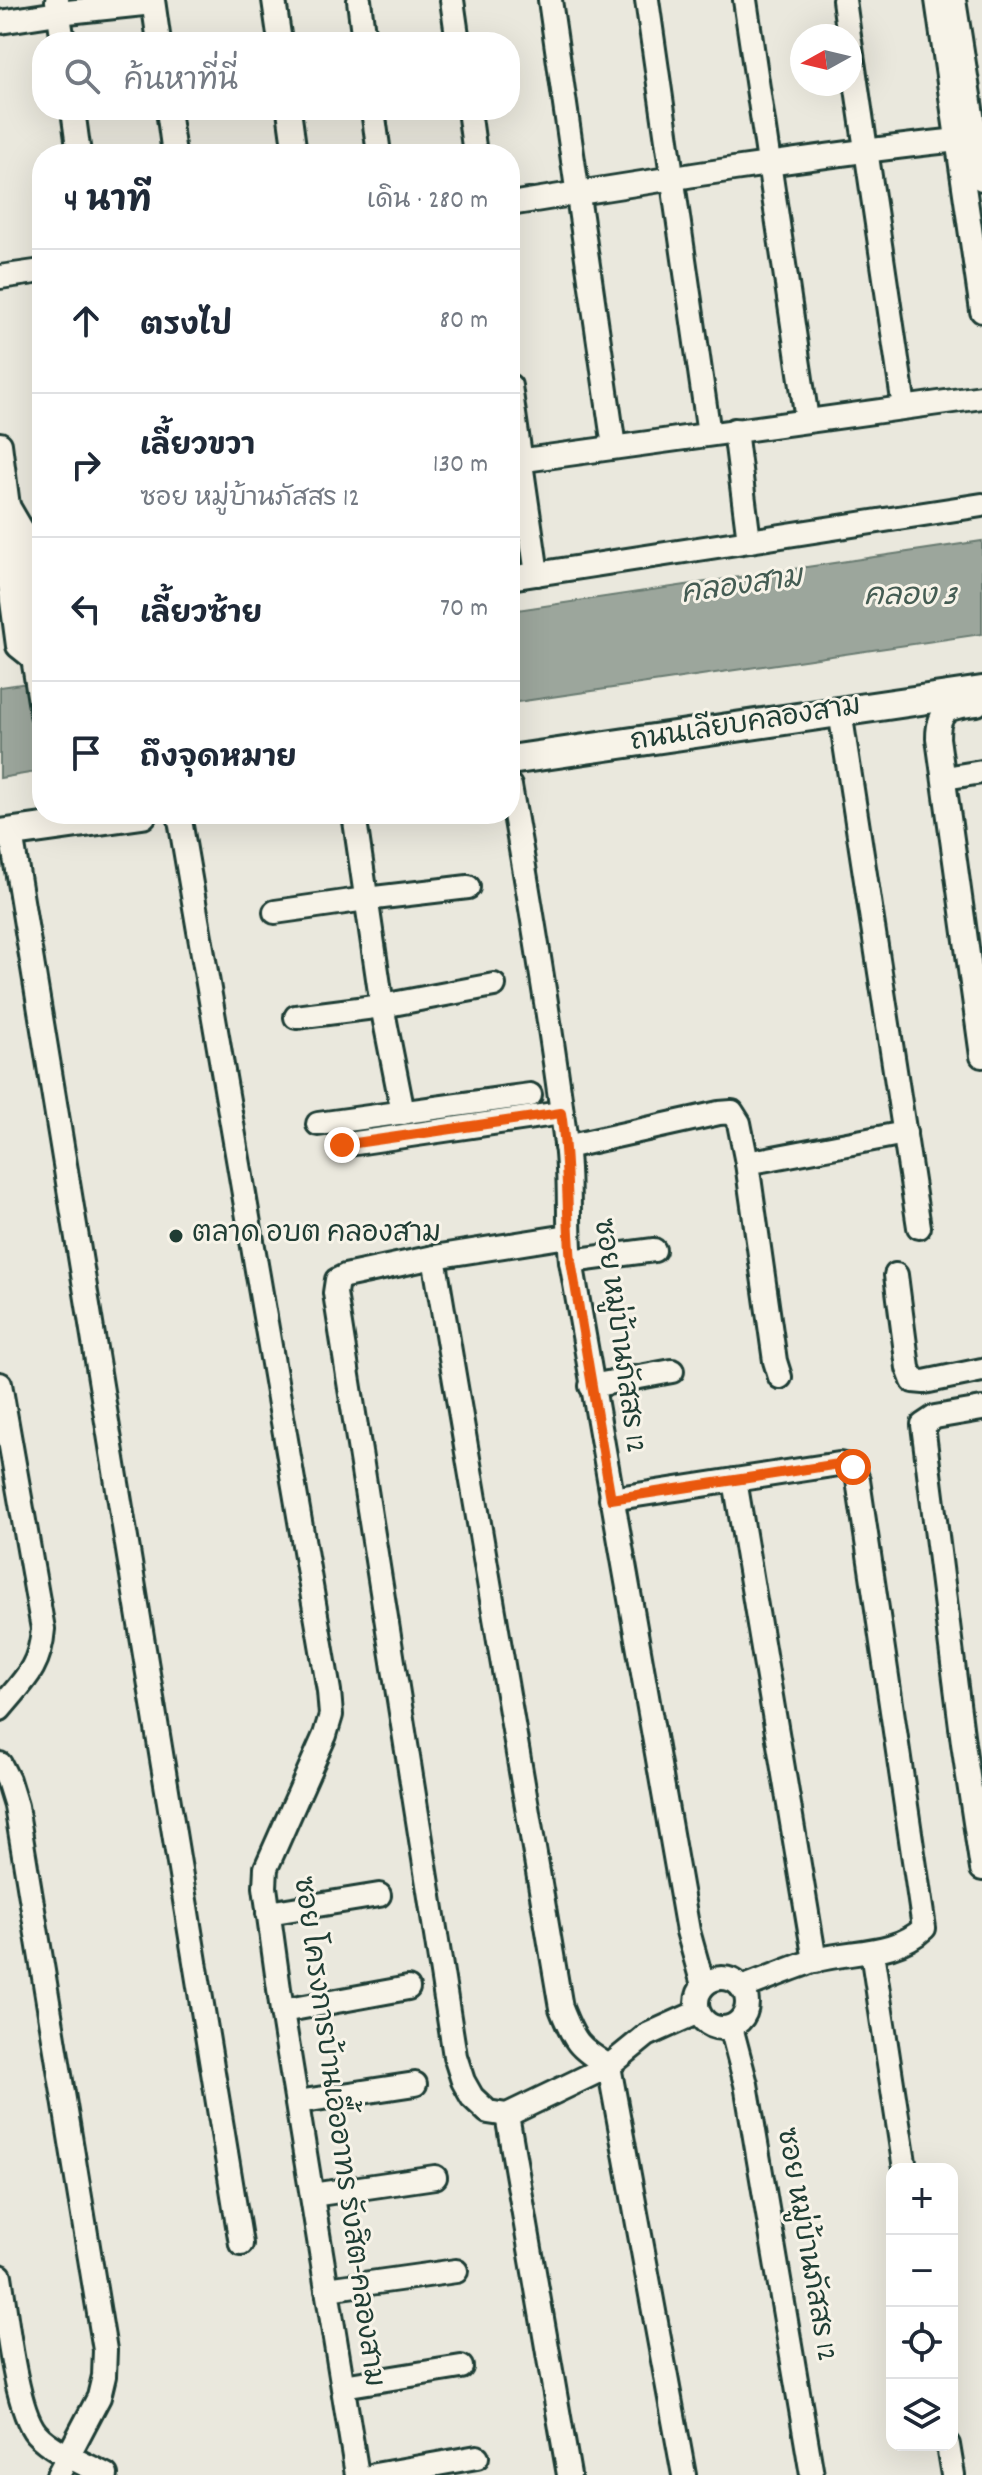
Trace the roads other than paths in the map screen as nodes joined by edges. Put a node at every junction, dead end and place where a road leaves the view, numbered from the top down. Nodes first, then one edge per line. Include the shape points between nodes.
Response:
1 (274, 0) edge
2 (359, 0) edge
3 (452, 0) edge
4 (550, 0) edge
5 (647, 0) edge
6 (745, 0) edge
7 (844, 0) edge
8 (937, 0) edge
9 (954, 0) edge
10 (153, 1) edge
11 (57, 6) edge
12 (0, 22) edge
13 (848, 24) edge
14 (61, 32) edge
15 (158, 32) edge
16 (279, 32) edge
17 (363, 32) edge
18 (457, 32) edge
19 (858, 96) edge
20 (74, 120) edge
21 (169, 120) edge
22 (290, 120) edge
23 (374, 120) edge
24 (470, 120) edge
25 (972, 139) edge
26 (78, 144) edge
27 (173, 144) edge
28 (294, 144) edge
29 (378, 144) edge
30 (474, 144) edge
31 (866, 150) junction
32 (769, 164) junction
33 (673, 177) junction
34 (982, 179) edge
35 (577, 193) junction
36 (520, 202) edge
37 (32, 272) edge
38 (0, 277) edge
39 (982, 311) edge
40 (982, 397) edge
41 (904, 407) junction
42 (807, 420) junction
43 (735, 430) junction
44 (709, 434) junction
45 (0, 444) edge
46 (614, 447) junction
47 (520, 460) edge
48 (520, 483) edge
49 (982, 505) edge
50 (17, 531) edge
51 (749, 541) junction
52 (537, 574) junction
53 (520, 577) edge
54 (28, 651) edge
55 (982, 691) edge
56 (982, 704) edge
57 (840, 711) junction
58 (520, 759) edge
59 (982, 772) edge
60 (945, 778) junction
61 (43, 824) edge
62 (181, 824) edge
63 (355, 824) edge
64 (517, 824) edge
65 (5, 834) edge
66 (468, 887) dead end
67 (366, 899) junction
68 (275, 912) dead end
69 (494, 985) dead end
70 (382, 1006) junction
71 (296, 1017) dead end
72 (981, 1049) edge
73 (530, 1095) dead end
74 (403, 1113) junction
75 (561, 1113) junction
76 (318, 1124) dead end
77 (905, 1133) junction
78 (342, 1145) dead end
79 (566, 1147) junction
80 (747, 1163) junction
81 (919, 1227) dead end
82 (568, 1236) junction
83 (654, 1250) dead end
84 (434, 1257) junction
85 (571, 1261) junction
86 (896, 1275) dead end
87 (982, 1370) edge
88 (672, 1371) dead end
89 (780, 1377) dead end
90 (0, 1384) edge
91 (591, 1386) junction
92 (982, 1409) edge
93 (735, 1480) junction
94 (611, 1499) junction
95 (0, 1709) edge
96 (972, 1741) edge
97 (0, 1764) edge
98 (982, 1869) edge
99 (379, 1895) dead end
100 (268, 1913) junction
101 (872, 1952) junction
102 (815, 1961) junction
103 (703, 1985) junction
104 (408, 1988) dead end
105 (742, 1988) junction
106 (282, 2011) junction
107 (698, 2012) junction
108 (731, 2027) junction
109 (609, 2066) junction
110 (415, 2084) dead end
111 (297, 2102) junction
112 (507, 2115) junction
113 (904, 2163) edge
114 (435, 2177) dead end
115 (312, 2195) junction
116 (241, 2244) dead end
117 (456, 2271) dead end
118 (0, 2276) edge
119 (327, 2289) junction
120 (461, 2367) dead end
121 (343, 2386) junction
122 (949, 2451) edge
123 (477, 2457) dead end
124 (63, 2465) edge
125 (106, 2475) edge
126 (357, 2475) edge
127 (375, 2475) edge
128 (569, 2475) edge
129 (684, 2475) edge
130 (812, 2475) edge
131 (953, 2475) edge

1 - 16 street
2 - 17 street
3 - 18 street
4 - 35 street
5 - 33 street
6 - 32 street
7 - 13 street
8 - 25 street
9 - 25 street
10 - 11 street
10 - 15 street
11 - 12 street
11 - 14 street
19 - 31 street
20 - 26 street
21 - 27 street
22 - 28 street
23 - 29 street
24 - 30 street
25 - 31 street
25 - 34 street
25 - 39 street
31 - 32 street
31 - 41 street
32 - 33 street
32 - 42 street
33 - 35 street
33 - 44 street
35 - 36 street
35 - 46 street
37 - 38 street
40 - 41 street
41 - 42 street
42 - 43 street
43 - 44 street
43 - 51 street
44 - 46 street
45 - 50 street via 8,506
46 - 47 street
48 - 52 street
49 - 51 street
50 - 54 street
51 - 52 street
52 - 53 street
55 - 57 main road, ถนนเลียบคลองสาม
56 - 60 street via 942,714 938,738
57 - 58 main road, ถนนเลียบคลองสาม
57 - 77 street
59 - 60 street
60 - 72 street
61 - 65 main road
62 - 100 street, ซอย โครงการบ้านเอื้ออาทร รังสิต-คลองสาม via 331,1715 266,1868
63 - 67 street
64 - 75 street, ซอย หมู่บ้านภัสสร 12
65 - 116 street
66 - 67 street
67 - 68 street
67 - 70 street
69 - 70 street
70 - 71 street
70 - 74 street
73 - 74 street
74 - 76 street
75 - 78 street
75 - 79 street, ซอย หมู่บ้านภัสสร 12
77 - 80 street
77 - 81 street
79 - 80 street via 732,1112
79 - 82 street, ซอย หมู่บ้านภัสสร 12
80 - 89 street
82 - 84 street
82 - 85 street, ซอย หมู่บ้านภัสสร 12
83 - 85 street
84 - 109 street via 561,2008 583,2050
84 - 112 street via 345,1276 337,1280 335,1293 455,2056 472,2097 488,2112
85 - 91 street, ซอย หมู่บ้านภัสสร 12
86 - 87 street via 913,1381
88 - 91 street
90 - 95 street via 43,1629 35,1666
91 - 94 street, ซอย หมู่บ้านภัสสร 12
92 - 96 street via 935,1417 923,1425
93 - 94 street
93 - 101 street via 839,1464 853,1467 858,1480 924,1928 915,1937
93 - 102 street
94 - 103 street, ซอย หมู่บ้านภัสสร 12 via 688,1931
96 - 98 street
97 - 124 street via 16,1806 105,2350 99,2397
99 - 100 street
100 - 106 street, ซอย โครงการบ้านเอื้ออาทร รังสิต-คลองสาม
101 - 102 street
101 - 113 street
102 - 105 street
103 - 105 street via 723,1977
103 - 107 street
104 - 106 street
105 - 108 street via 746,2010
106 - 111 street, ซอย โครงการบ้านเอื้ออาทร รังสิต-คลองสาม
107 - 108 street via 711,2026
107 - 109 street via 647,2035
108 - 130 street, ซอย หมู่บ้านภัสสร 12 via 746,2084
109 - 112 street
109 - 129 street
110 - 111 street
111 - 115 street, ซอย โครงการบ้านเอื้ออาทร รังสิต-คลองสาม
112 - 128 street
114 - 115 street
115 - 119 street, ซอย โครงการบ้านเอื้ออาทร รังสิต-คลองสาม
117 - 119 street
118 - 124 street via 27,2419
119 - 121 street, ซอย โครงการบ้านเอื้ออาทร รังสิต-คลองสาม
120 - 121 street
121 - 126 street, ซอย โครงการบ้านเอื้ออาทร รังสิต-คลองสาม
122 - 131 street
123 - 127 street
124 - 125 street

